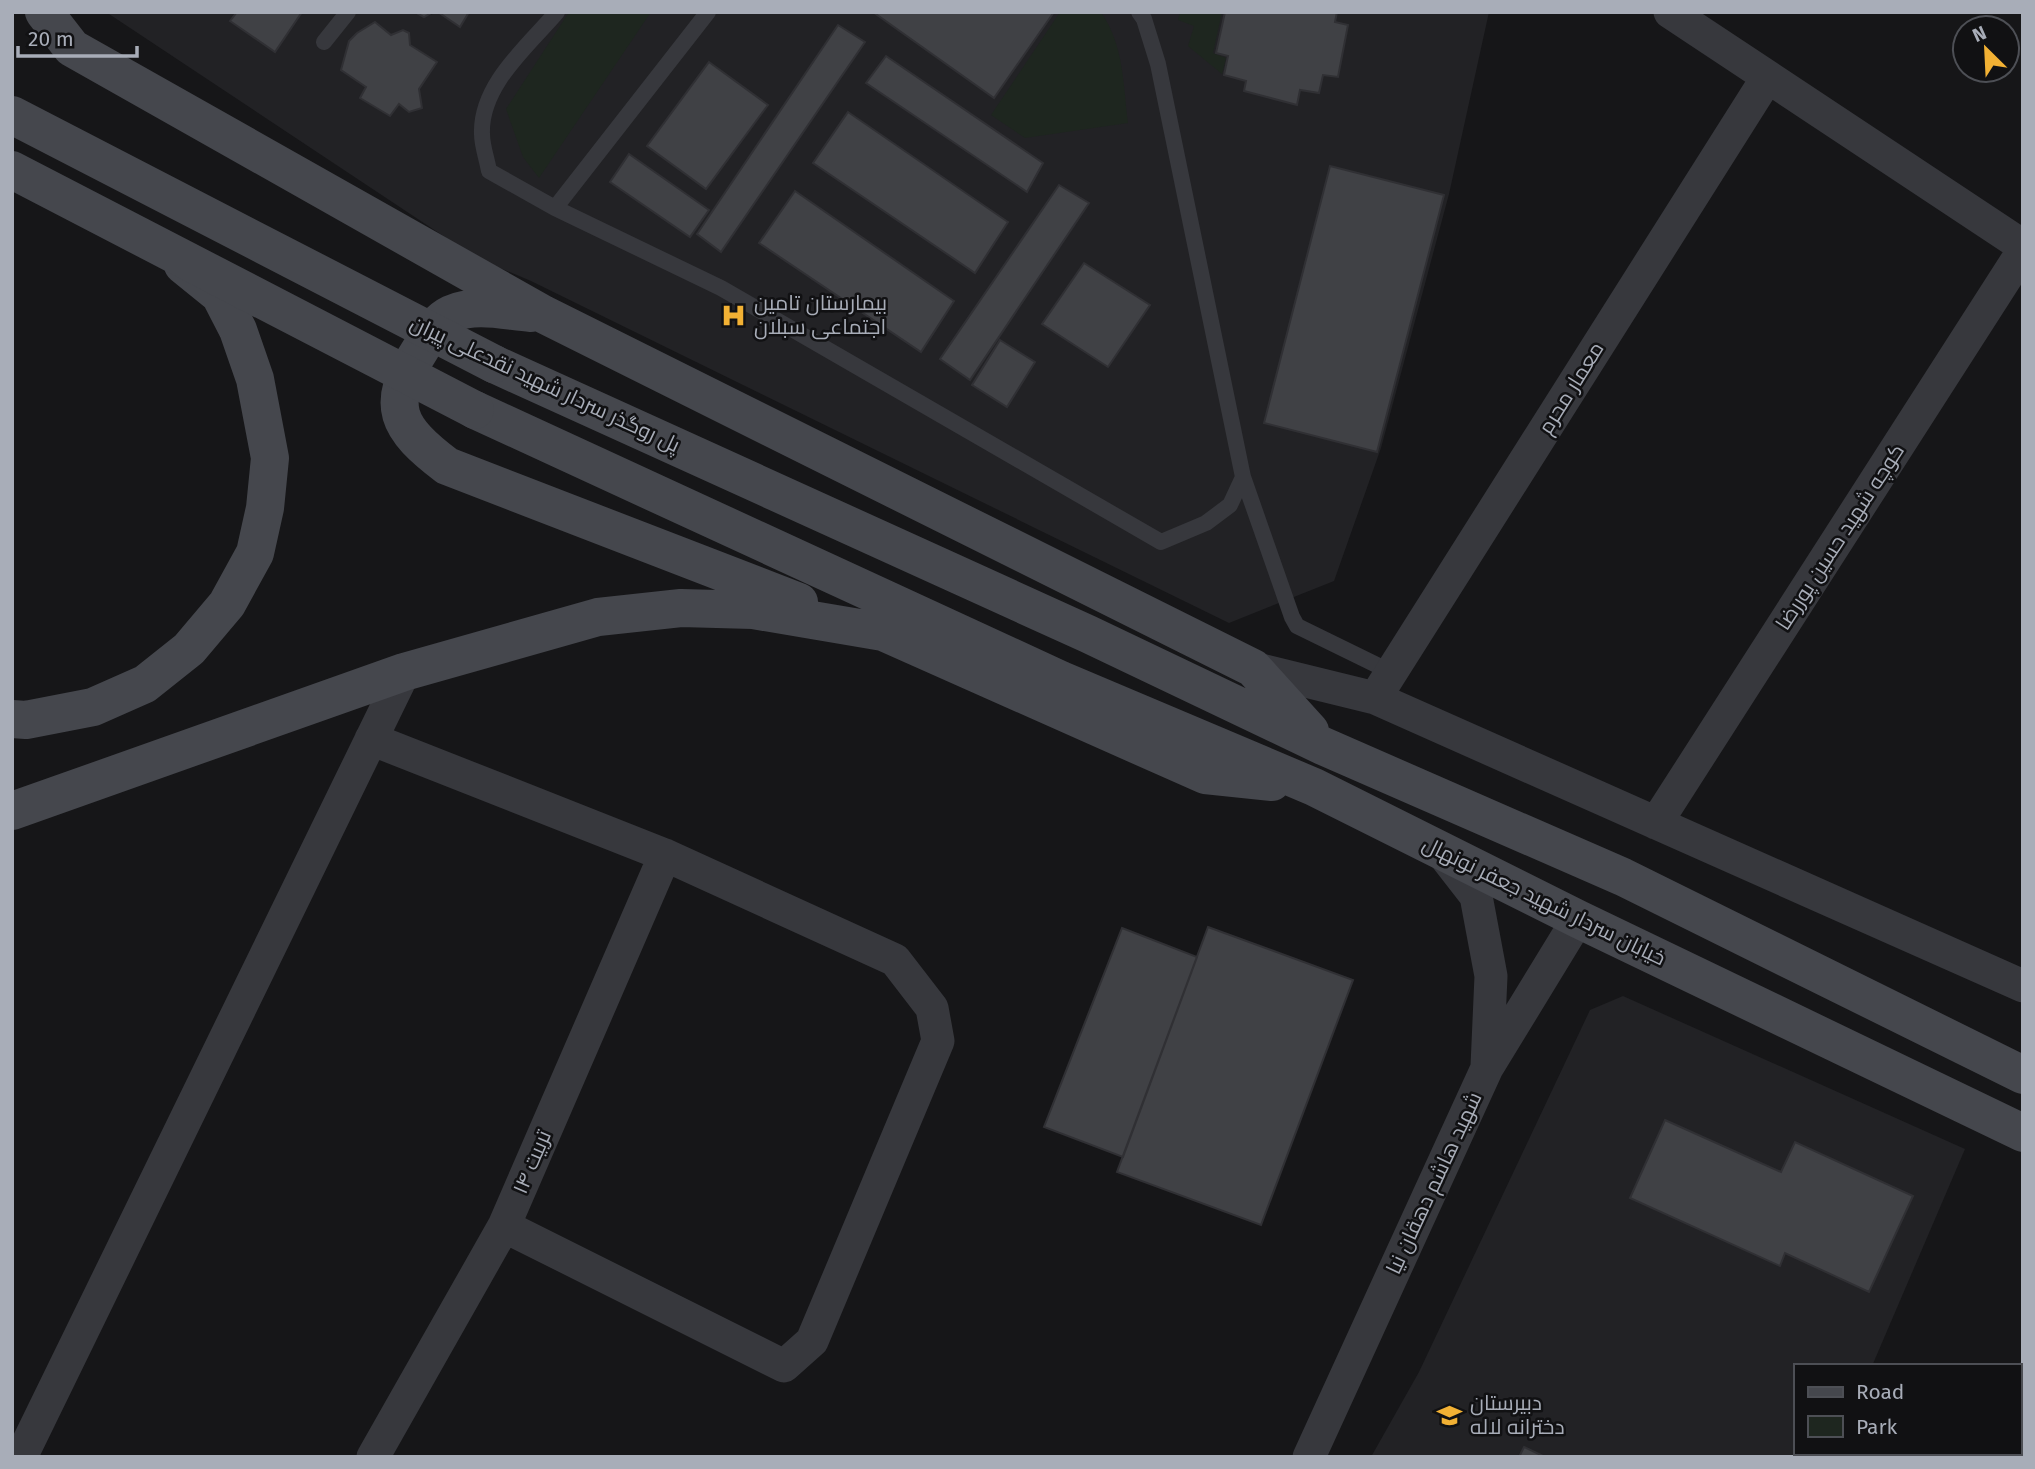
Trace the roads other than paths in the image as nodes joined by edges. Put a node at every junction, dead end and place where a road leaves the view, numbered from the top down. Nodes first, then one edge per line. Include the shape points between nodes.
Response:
1 (44, 12) edge
2 (348, 12) edge
3 (557, 12) edge
4 (708, 12) edge
5 (1139, 12) edge
6 (1670, 12) edge
7 (324, 42) dead end
8 (1767, 78) junction
9 (12, 115) edge
10 (12, 170) edge
11 (555, 208) junction
12 (159, 246) junction
13 (2023, 246) edge
14 (2023, 251) edge
15 (543, 314) junction
16 (1243, 477) junction
17 (869, 630) junction
18 (1252, 668) junction
19 (404, 672) junction
20 (1383, 685) junction
21 (12, 719) edge
22 (371, 739) junction
23 (1323, 746) junction
24 (1314, 787) junction
25 (12, 811) edge
26 (1657, 823) junction
27 (1441, 850) junction
28 (665, 855) junction
29 (1578, 919) junction
30 (2023, 986) edge
31 (1487, 1068) junction
32 (2023, 1075) edge
33 (2023, 1133) edge
34 (504, 1226) junction
35 (1326, 1417) junction
36 (21, 1457) edge
37 (373, 1457) edge
38 (1309, 1457) edge
39 (1327, 1457) edge

1 - 15 main road via 72,48
2 - 7 lane
3 - 11 lane via 497,81 485,109 482,134 489,171
4 - 11 lane
5 - 16 lane via 1158,64
6 - 8 street
8 - 13 street
8 - 20 street, معمار محرم
9 - 23 main road, پل روگذر سردار شهید نقدعلی پیران, bridge via 494,364
10 - 12 main road, bridge
11 - 16 lane via 721,288 1161,542 1206,523 1230,505
12 - 21 main road via 220,295 256,379 270,458 255,553 227,604 189,649 145,684 93,707
12 - 24 main road, خیابان سردار شهید جعفر نونهال, bridge via 475,410 1060,680
14 - 26 street, کوچه شهید حسین پوررضا
15 - 17 main road via 472,308 449,315 432,330 406,370 399,391 407,430 426,450 447,466
15 - 18 main road
16 - 20 lane via 1297,626
17 - 19 main road via 753,610 681,608 598,617
17 - 24 main road via 883,632 1206,775
18 - 20 street
18 - 23 main road
19 - 22 street
19 - 25 main road
20 - 26 street
22 - 28 street
22 - 36 street
23 - 32 main road via 1623,877
24 - 27 main road, خیابان سردار شهید جعفر نونهال
26 - 30 street
27 - 29 main road, خیابان سردار شهید جعفر نونهال
27 - 31 street via 1476,896 1491,976
28 - 34 street, تربیت ۱۴
28 - 34 street via 895,960 932,1008 938,1041 813,1341 784,1366
29 - 31 street, شهید هاشم دهقان نیا
29 - 33 main road, خیابان سردار شهید جعفر نونهال
31 - 35 street, شهید هاشم دهقان نیا
34 - 37 street, تربیت ۱۴
35 - 38 street, شهید هاشم دهقان نیا
35 - 39 street

